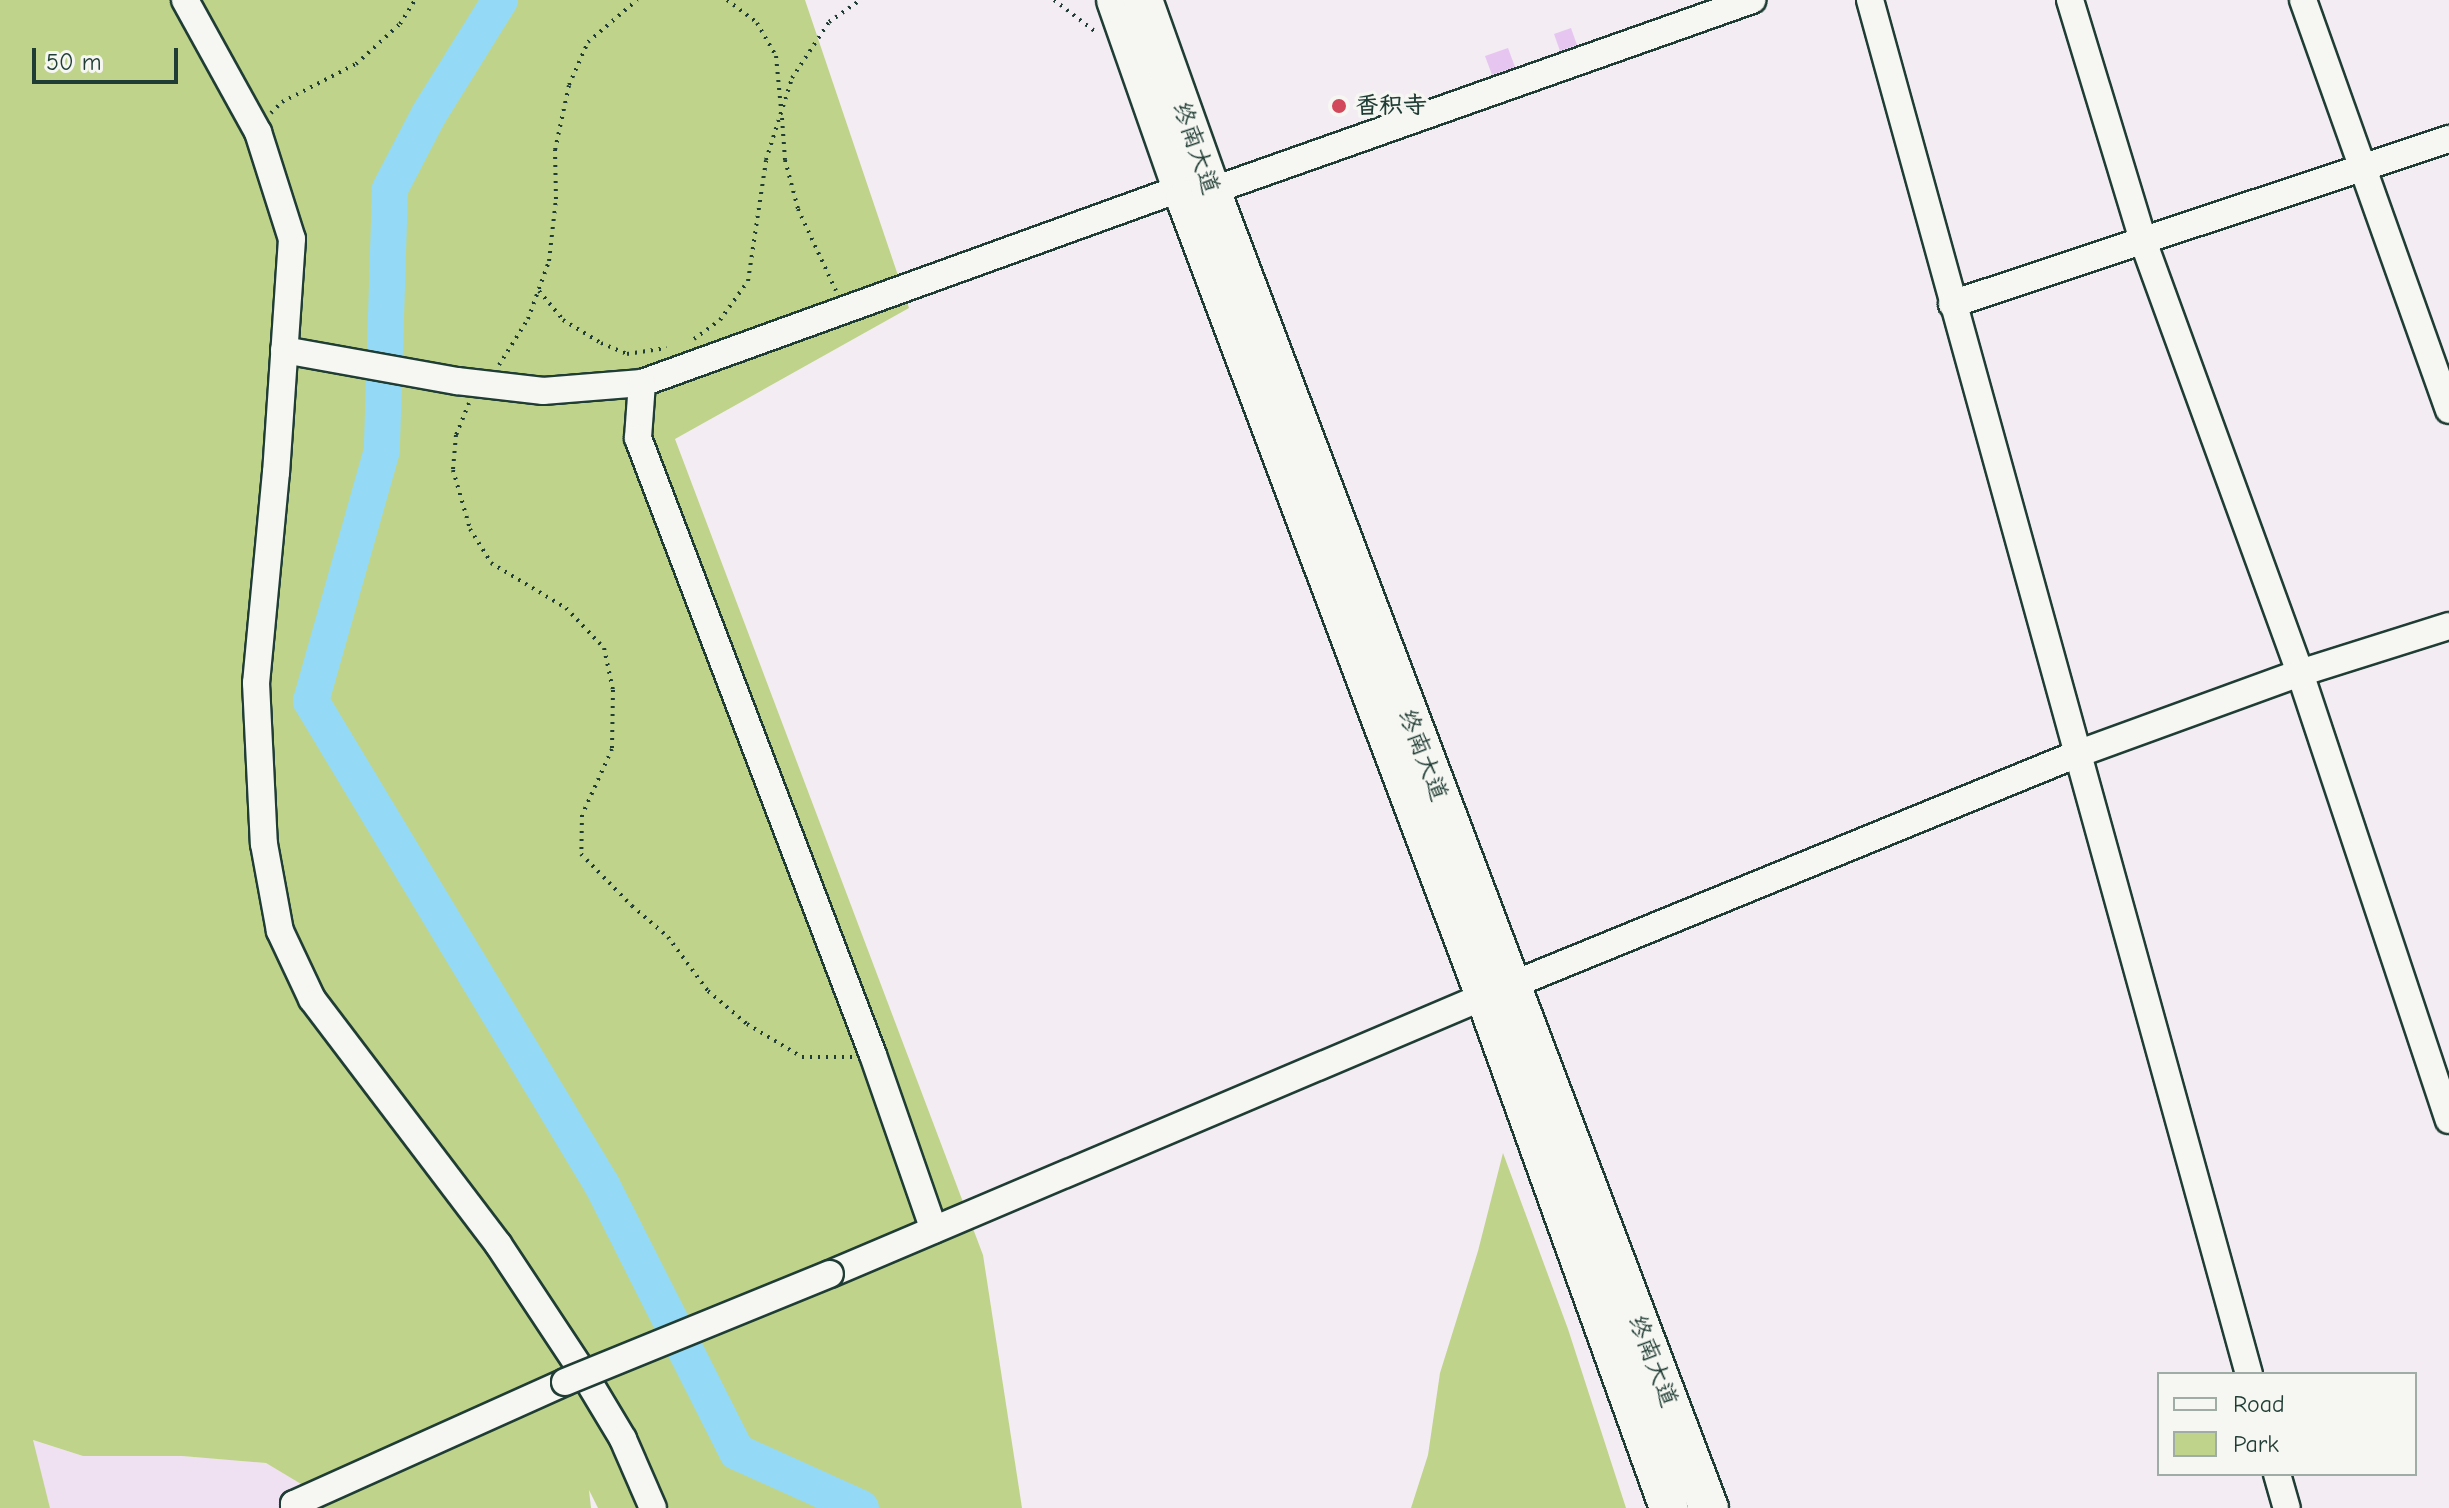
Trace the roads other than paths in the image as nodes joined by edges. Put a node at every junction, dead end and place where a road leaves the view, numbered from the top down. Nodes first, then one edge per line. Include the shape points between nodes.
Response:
1 (185, 0) edge
2 (1116, 0) edge
3 (1143, 0) edge
4 (1752, 0) edge
5 (1870, 0) edge
6 (2070, 0) edge
7 (2303, 0) edge
8 (2449, 139) edge
9 (2364, 167) junction
10 (1193, 193) junction
11 (2143, 241) junction
12 (1952, 304) junction
13 (284, 350) junction
14 (642, 383) junction
15 (2449, 410) edge
16 (2449, 626) edge
17 (2300, 673) junction
18 (2077, 754) junction
19 (1497, 991) junction
20 (2449, 1120) edge
21 (934, 1230) junction
22 (2248, 1372) edge
23 (574, 1378) junction
24 (2278, 1476) edge
25 (294, 1508) edge
26 (653, 1508) edge
27 (1669, 1508) edge
28 (1709, 1508) edge
29 (2287, 1508) edge

1 - 13 street via 255,127 292,239
2 - 10 highway, 终南大道
3 - 10 highway, 终南大道
4 - 10 street
5 - 12 street
6 - 11 street
7 - 9 street
8 - 9 street
9 - 11 street
9 - 15 street
10 - 14 street
10 - 19 highway, 终南大道
11 - 12 street
11 - 17 street
12 - 18 street
13 - 14 street via 543,391
13 - 23 street via 256,683 264,844 280,931 312,999 498,1244
14 - 21 street via 638,438 873,1055
16 - 17 street
17 - 18 street
17 - 20 street
18 - 19 street
18 - 22 street
19 - 21 street
19 - 27 highway, 终南大道
19 - 28 highway, 终南大道
21 - 23 street, bridge
23 - 25 street
23 - 26 street via 623,1439
24 - 29 street

